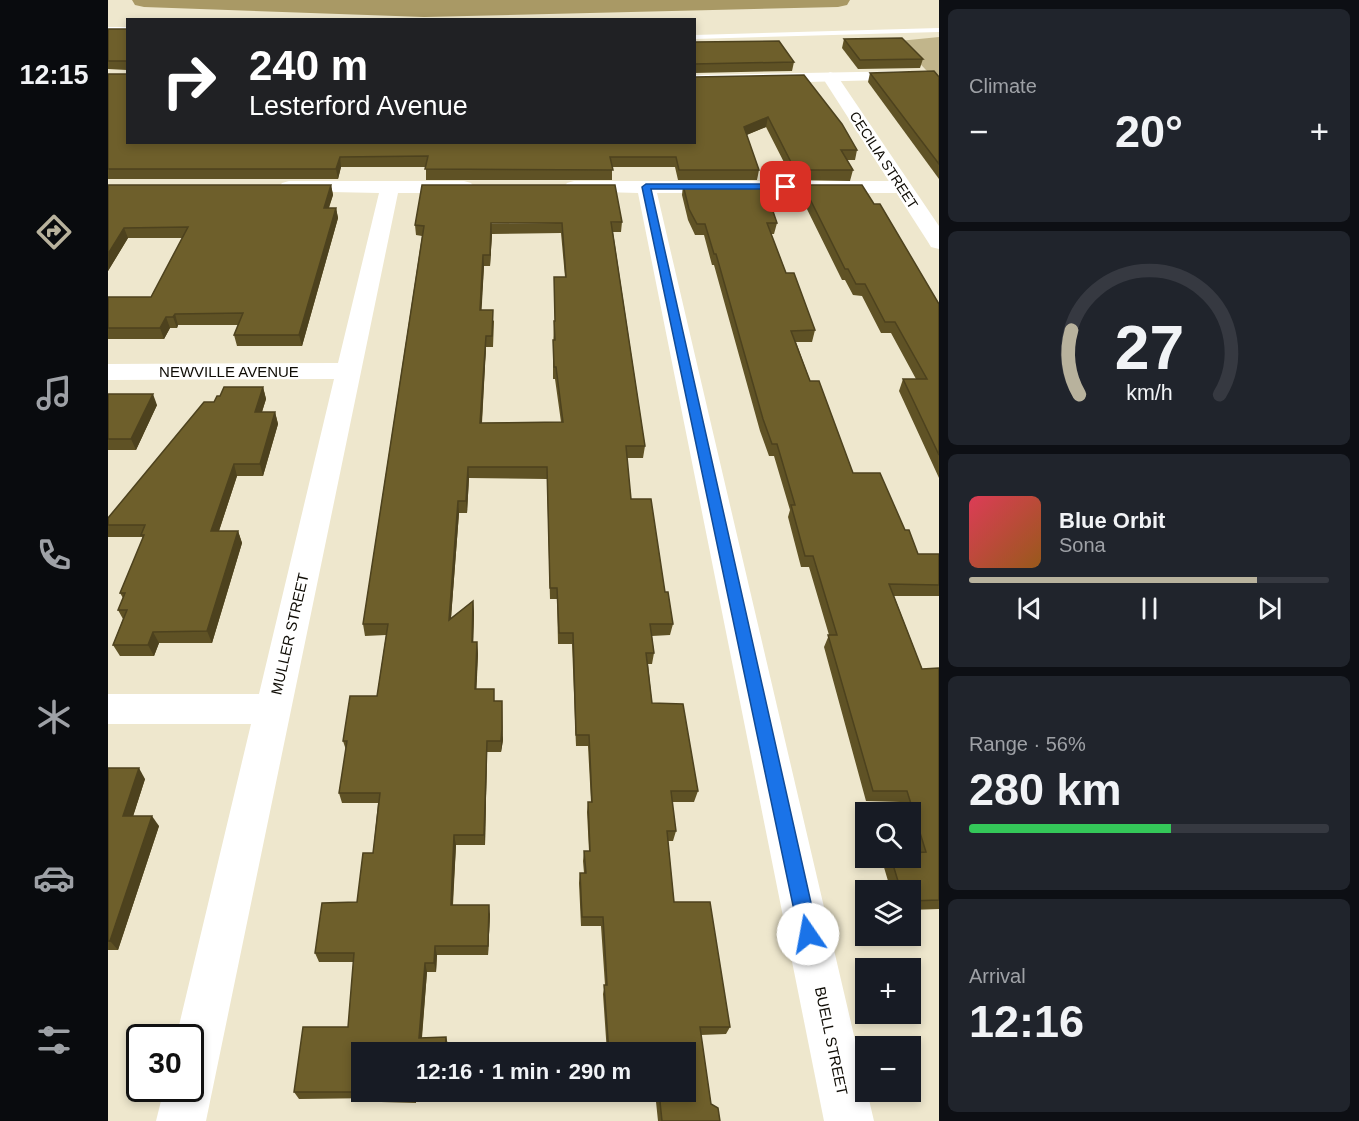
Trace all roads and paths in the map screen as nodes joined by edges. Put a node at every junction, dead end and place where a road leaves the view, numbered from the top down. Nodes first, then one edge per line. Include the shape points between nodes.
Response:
1 (108, 29) edge
2 (126, 29) edge
3 (939, 30) edge
4 (696, 37) edge
5 (931, 75) edge
6 (830, 77) junction
7 (696, 80) edge
8 (273, 187) edge
9 (390, 187) junction
10 (483, 187) edge
11 (553, 187) edge
12 (646, 187) junction
13 (902, 187) junction
14 (939, 242) edge
15 (349, 371) junction
16 (108, 372) edge
17 (108, 709) edge
18 (273, 709) junction
19 (203, 1024) edge
20 (186, 1102) edge
21 (181, 1121) edge
22 (849, 1121) edge

1 - 2 lane
3 - 4 lane
5 - 6 street
6 - 7 street
6 - 13 street, CECILIA STREET
8 - 9 street
9 - 10 street
9 - 15 street, MULLER STREET
11 - 12 street
12 - 13 street
12 - 22 street, BUELL STREET
13 - 14 street, CECILIA STREET
15 - 16 street, NEWVILLE AVENUE
15 - 18 street, MULLER STREET
17 - 18 street
18 - 19 street, MULLER STREET
20 - 21 street

